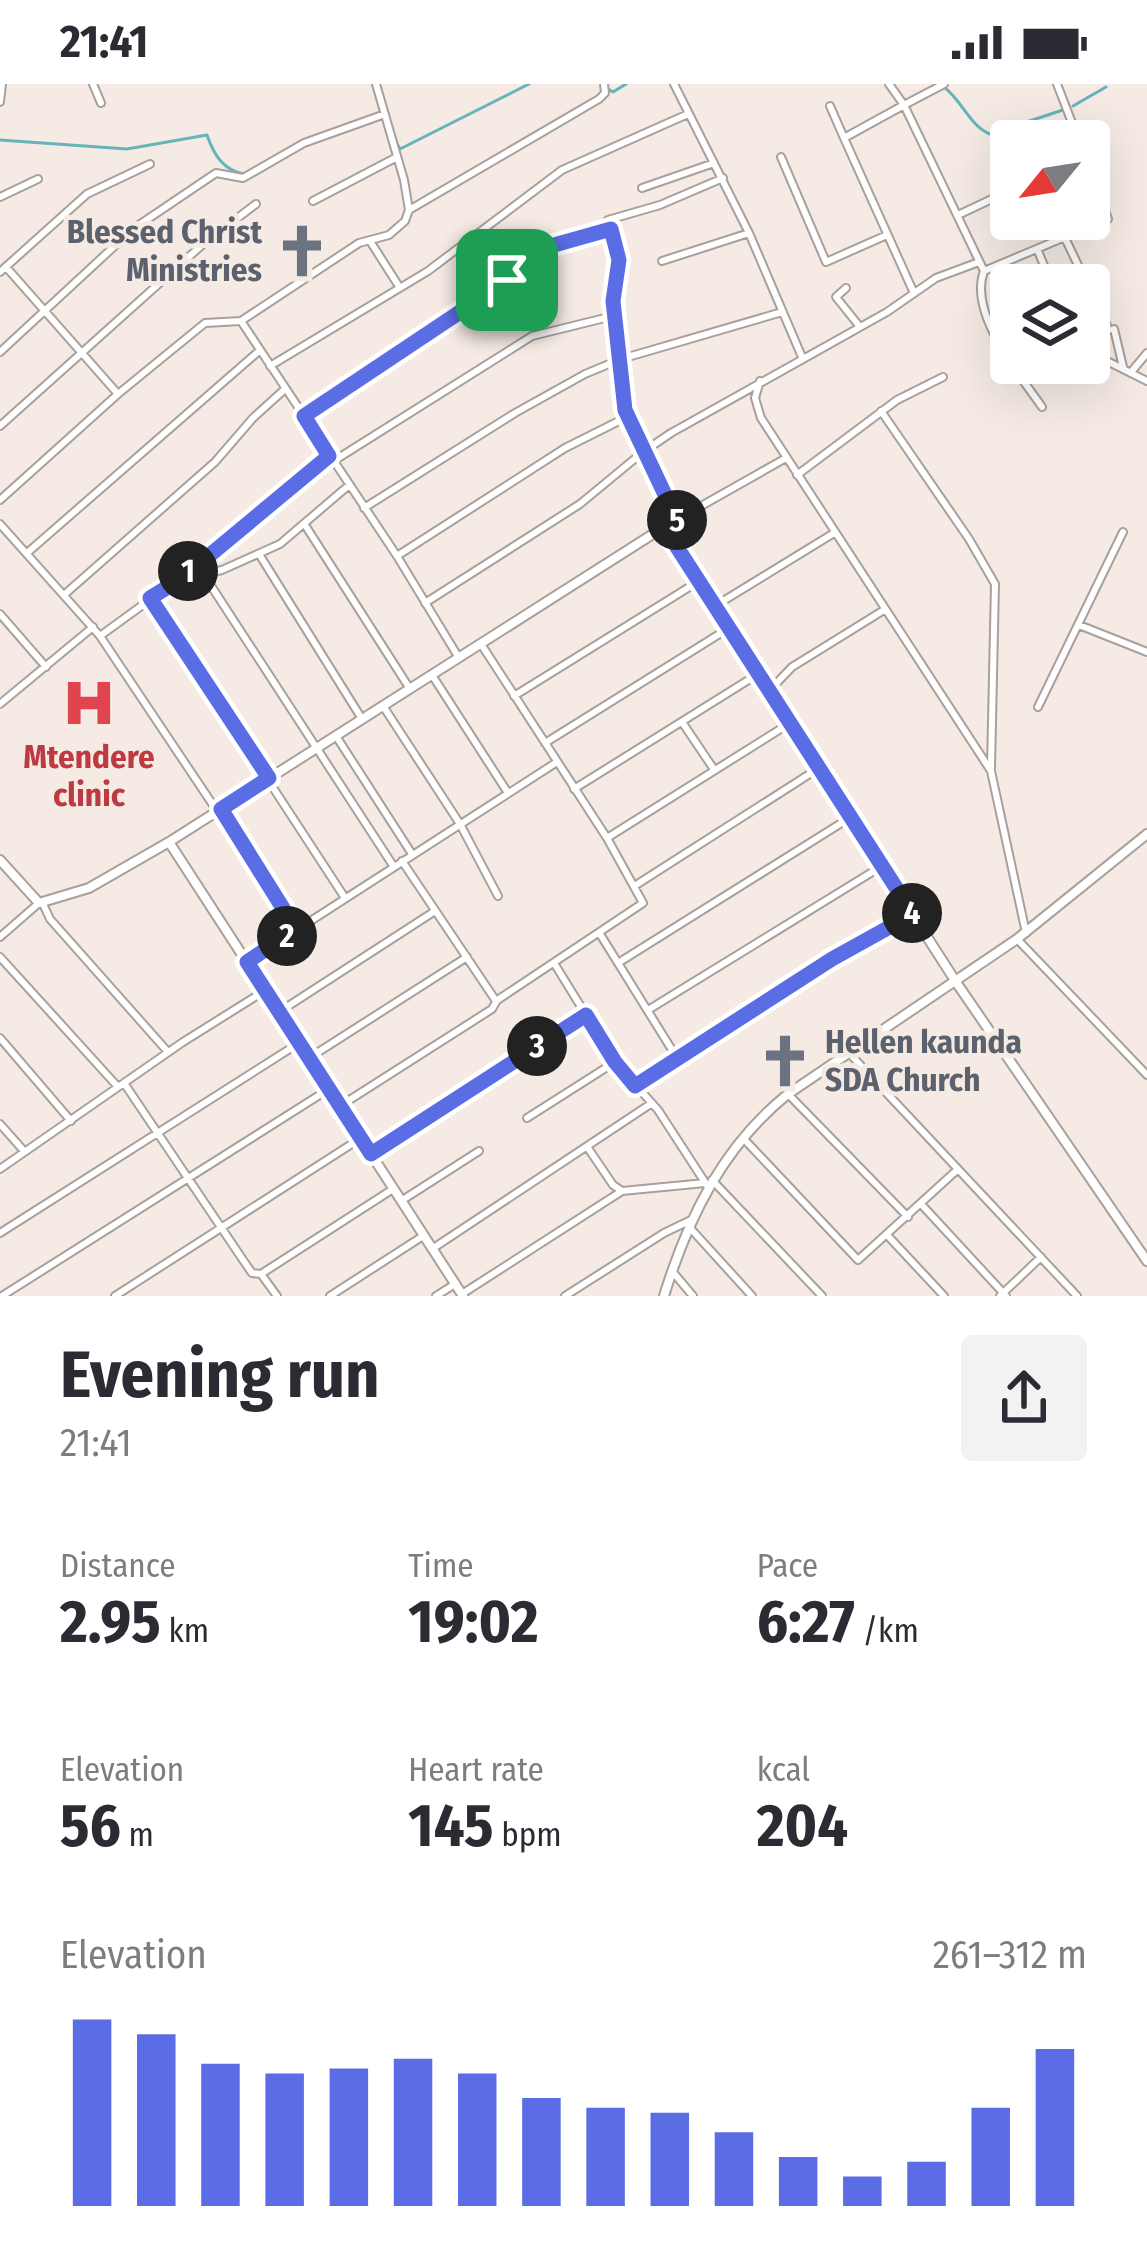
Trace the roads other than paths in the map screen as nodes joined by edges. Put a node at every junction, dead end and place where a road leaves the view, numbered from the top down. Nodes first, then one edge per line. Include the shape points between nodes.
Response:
1 (2, 84) edge
2 (93, 84) edge
3 (376, 84) edge
4 (604, 84) edge
5 (674, 84) edge
6 (889, 84) edge
7 (944, 84) edge
8 (1057, 84) edge
9 (0, 102) edge
10 (101, 103) dead end
11 (904, 105) junction
12 (830, 106) dead end
13 (385, 114) junction
14 (688, 114) junction
15 (1071, 120) edge
16 (844, 138) junction
17 (397, 157) junction
18 (781, 158) dead end
19 (714, 163) junction
20 (150, 164) dead end
21 (723, 178) junction
22 (38, 179) dead end
23 (642, 188) dead end
24 (0, 197) edge
25 (990, 200) edge
26 (314, 202) dead end
27 (256, 204) dead end
28 (409, 210) junction
29 (958, 215) junction
30 (611, 229) junction
31 (749, 233) junction
32 (886, 235) junction
33 (1061, 240) edge
34 (1066, 240) edge
35 (370, 241) junction
36 (1038, 251) junction
37 (662, 261) dead end
38 (1043, 264) edge
39 (981, 267) junction
40 (3, 269) edge
41 (400, 288) junction
42 (845, 288) dead end
43 (913, 291) junction
44 (44, 312) junction
45 (782, 312) junction
46 (614, 316) junction
47 (241, 321) junction
48 (860, 327) junction
49 (259, 351) junction
50 (0, 352) edge
51 (82, 353) junction
52 (1147, 353) edge
53 (802, 357) junction
54 (621, 359) junction
55 (1110, 361) edge
56 (269, 366) junction
57 (1128, 369) junction
58 (944, 377) dead end
59 (760, 381) junction
60 (1147, 381) edge
61 (285, 389) junction
62 (118, 394) junction
63 (1042, 407) dead end
64 (881, 411) junction
65 (304, 416) junction
66 (627, 417) junction
67 (0, 426) edge
68 (643, 452) junction
69 (786, 458) junction
70 (330, 459) junction
71 (797, 475) junction
72 (348, 486) junction
73 (0, 500) edge
74 (364, 508) junction
75 (677, 520) junction
76 (0, 524) edge
77 (304, 524) junction
78 (664, 527) junction
79 (1124, 532) dead end
80 (835, 533) junction
81 (11, 536) junction
82 (0, 546) edge
83 (27, 553) junction
84 (259, 554) junction
85 (397, 556) junction
86 (204, 575) junction
87 (181, 579) junction
88 (699, 581) junction
89 (64, 594) junction
90 (150, 598) junction
91 (425, 603) junction
92 (715, 606) junction
93 (884, 610) junction
94 (0, 614) edge
95 (1079, 625) junction
96 (93, 627) junction
97 (729, 628) junction
98 (100, 636) junction
99 (481, 644) junction
100 (1147, 652) edge
101 (459, 658) junction
102 (46, 667) junction
103 (758, 674) junction
104 (432, 675) junction
105 (410, 688) junction
106 (769, 691) junction
107 (514, 696) junction
108 (0, 704) edge
109 (383, 706) junction
110 (1038, 707) dead end
111 (362, 719) junction
112 (682, 722) junction
113 (790, 723) junction
114 (336, 736) junction
115 (545, 743) junction
116 (314, 749) junction
117 (557, 762) junction
118 (713, 768) junction
119 (819, 768) junction
120 (991, 771) junction
121 (269, 778) junction
122 (574, 789) junction
123 (508, 793) junction
124 (219, 810) junction
125 (850, 817) junction
126 (460, 824) junction
127 (1147, 834) edge
128 (607, 838) junction
129 (169, 842) junction
130 (412, 854) junction
131 (0, 860) edge
132 (402, 861) junction
133 (882, 866) junction
134 (394, 867) junction
135 (636, 885) junction
136 (499, 896) dead end
137 (345, 898) junction
138 (41, 904) junction
139 (435, 910) junction
140 (913, 914) junction
141 (296, 929) junction
142 (599, 933) junction
143 (1022, 936) junction
144 (0, 937) edge
145 (0, 957) edge
146 (467, 957) junction
147 (247, 962) junction
148 (554, 963) junction
149 (618, 963) junction
150 (956, 982) junction
151 (266, 990) junction
152 (496, 1001) junction
153 (648, 1010) junction
154 (280, 1012) junction
155 (586, 1015) junction
156 (0, 1038) edge
157 (299, 1043) junction
158 (168, 1052) junction
159 (850, 1053) junction
160 (309, 1058) junction
161 (677, 1058) junction
162 (615, 1062) junction
163 (1147, 1075) edge
164 (121, 1085) junction
165 (635, 1086) junction
166 (329, 1089) junction
167 (788, 1094) junction
168 (652, 1103) junction
169 (340, 1106) junction
170 (527, 1118) dead end
171 (71, 1120) junction
172 (0, 1124) edge
173 (158, 1132) junction
174 (361, 1138) junction
175 (743, 1138) junction
176 (588, 1148) junction
177 (23, 1150) junction
178 (479, 1151) dead end
179 (371, 1154) junction
180 (0, 1169) edge
181 (958, 1169) junction
182 (188, 1178) junction
183 (708, 1183) junction
184 (393, 1190) junction
185 (622, 1191) junction
186 (401, 1201) junction
187 (921, 1204) junction
188 (908, 1217) junction
189 (689, 1223) junction
190 (221, 1229) junction
191 (0, 1233) edge
192 (423, 1235) junction
193 (887, 1236) junction
194 (432, 1249) junction
195 (1041, 1257) junction
196 (1147, 1261) edge
197 (672, 1271) junction
198 (261, 1274) junction
199 (455, 1284) junction
200 (462, 1295) edge
201 (1003, 1295) edge
202 (2, 1296) edge
203 (115, 1296) edge
204 (277, 1296) edge
205 (330, 1296) edge
206 (436, 1296) edge
207 (565, 1296) edge
208 (664, 1296) edge
209 (693, 1296) edge
210 (752, 1296) edge
211 (822, 1296) edge
212 (944, 1296) edge
213 (1077, 1296) edge

1 - 9 street
2 - 10 street
3 - 13 street
4 - 28 street via 599,99
5 - 14 street
6 - 11 street
7 - 11 street
8 - 15 street
11 - 16 street
11 - 29 street
12 - 16 street
13 - 17 street
13 - 44 street via 304,143 243,178 216,173 133,229
14 - 19 street
14 - 41 street via 562,170
16 - 32 street
17 - 26 street
17 - 28 street
18 - 32 street via 826,262
19 - 21 street
19 - 23 street
20 - 40 street via 87,194
21 - 30 street via 610,217
21 - 31 street
22 - 24 street
25 - 29 street
27 - 51 street
28 - 35 street via 398,229
29 - 39 street
30 - 46 street via 619,260
30 - 65 street via 554,245
31 - 37 street
31 - 45 street
32 - 43 street
33 - 36 street
34 - 57 street
35 - 41 street
35 - 47 street
36 - 38 street
36 - 39 street
39 - 43 street via 948,272
39 - 63 street via 997,344
40 - 44 street
41 - 56 street
42 - 48 street via 836,297
43 - 48 street
44 - 50 street
44 - 51 street
45 - 53 street
45 - 54 street
46 - 54 street
46 - 70 street via 532,336
47 - 49 street
47 - 62 street via 205,322
48 - 53 street
49 - 56 street
49 - 83 street
51 - 62 street
51 - 67 street
52 - 57 street
53 - 59 street
54 - 66 street
54 - 74 street via 515,413
55 - 57 street
56 - 61 street
57 - 60 street
58 - 64 street
59 - 68 street
59 - 69 street via 756,404
61 - 65 street
61 - 89 street
62 - 73 street
64 - 71 street
64 - 120 street via 995,584
65 - 70 street
66 - 68 street
66 - 85 street
68 - 75 street
68 - 91 street via 580,504
69 - 71 street
69 - 75 street
70 - 72 street
70 - 87 street
71 - 80 street
72 - 74 street
72 - 77 street
74 - 85 street
75 - 78 street
76 - 81 street
77 - 84 street
77 - 105 street
78 - 88 main road
78 - 99 main road
79 - 95 street
80 - 92 street
80 - 93 street
81 - 82 street
81 - 83 street
83 - 89 street
84 - 86 street
84 - 111 street
85 - 91 street
86 - 87 street
86 - 116 street
87 - 90 street
88 - 92 main road
88 - 107 street
89 - 96 street
90 - 98 street
90 - 121 street
91 - 101 street
92 - 97 main road
93 - 106 street via 792,667
93 - 120 street
94 - 102 street
95 - 100 street
95 - 110 street
96 - 98 street
96 - 102 street
97 - 103 main road
97 - 115 street
98 - 124 street
99 - 101 main road
99 - 107 street
101 - 104 main road
102 - 108 street
103 - 106 main road
103 - 112 street
104 - 105 main road
104 - 123 street
105 - 109 main road
106 - 113 main road
107 - 115 street
109 - 111 main road
109 - 126 street
111 - 114 main road
112 - 118 street
112 - 122 street
113 - 118 street
113 - 119 main road
114 - 116 main road
114 - 130 street
115 - 117 street
116 - 121 main road
116 - 134 street
117 - 122 street
117 - 123 street
118 - 128 street
119 - 125 main road
119 - 135 street
120 - 143 street
121 - 124 main road
121 - 137 street
122 - 128 street
123 - 126 street
124 - 129 main road
124 - 141 street
125 - 133 main road
125 - 149 street
126 - 130 street
126 - 136 street
127 - 143 main road
128 - 135 street
129 - 138 main road via 88,888
129 - 147 main road
130 - 132 street
131 - 138 main road
132 - 134 street
132 - 139 street
133 - 140 main road
133 - 153 street
134 - 137 street
135 - 142 street via 641,906
137 - 141 street
138 - 144 street
138 - 158 street
139 - 146 street
139 - 154 street
140 - 150 main road
140 - 161 street
141 - 147 street
142 - 148 street
142 - 149 street
143 - 150 main road
143 - 163 street
145 - 164 street
146 - 152 street
146 - 160 street
147 - 151 main road
148 - 152 street
148 - 155 street
149 - 153 street
150 - 159 main road
150 - 196 main road
151 - 154 main road
151 - 158 street
152 - 169 street
153 - 161 street
154 - 157 main road
155 - 162 street
155 - 179 street
156 - 171 street
157 - 160 main road
157 - 173 street
158 - 164 street
159 - 167 main road
159 - 181 street
160 - 166 main road
161 - 165 street
162 - 165 street
162 - 170 street
164 - 171 street
164 - 173 street
165 - 168 street
166 - 169 main road
166 - 182 street
167 - 175 main road
167 - 188 street
168 - 176 street
168 - 183 street
169 - 174 main road
171 - 177 street
172 - 177 street
173 - 182 street
173 - 191 street
174 - 179 main road
174 - 190 street
175 - 183 main road
175 - 193 street via 855,1258
176 - 185 street
176 - 194 street
177 - 180 street
178 - 186 street
179 - 184 main road
181 - 187 street
181 - 195 street
182 - 190 street
182 - 202 street
183 - 185 street
183 - 189 main road
183 - 211 street
184 - 186 main road
184 - 198 street
185 - 200 street
186 - 192 main road
187 - 188 street
187 - 201 street
188 - 193 street
189 - 197 main road
189 - 207 street
189 - 210 street
190 - 198 street via 252,1273
190 - 203 street
192 - 194 main road
192 - 205 street
193 - 212 street
194 - 199 main road
195 - 201 street
195 - 213 street
197 - 208 main road
197 - 209 street
198 - 204 street
199 - 200 main road
199 - 206 street

